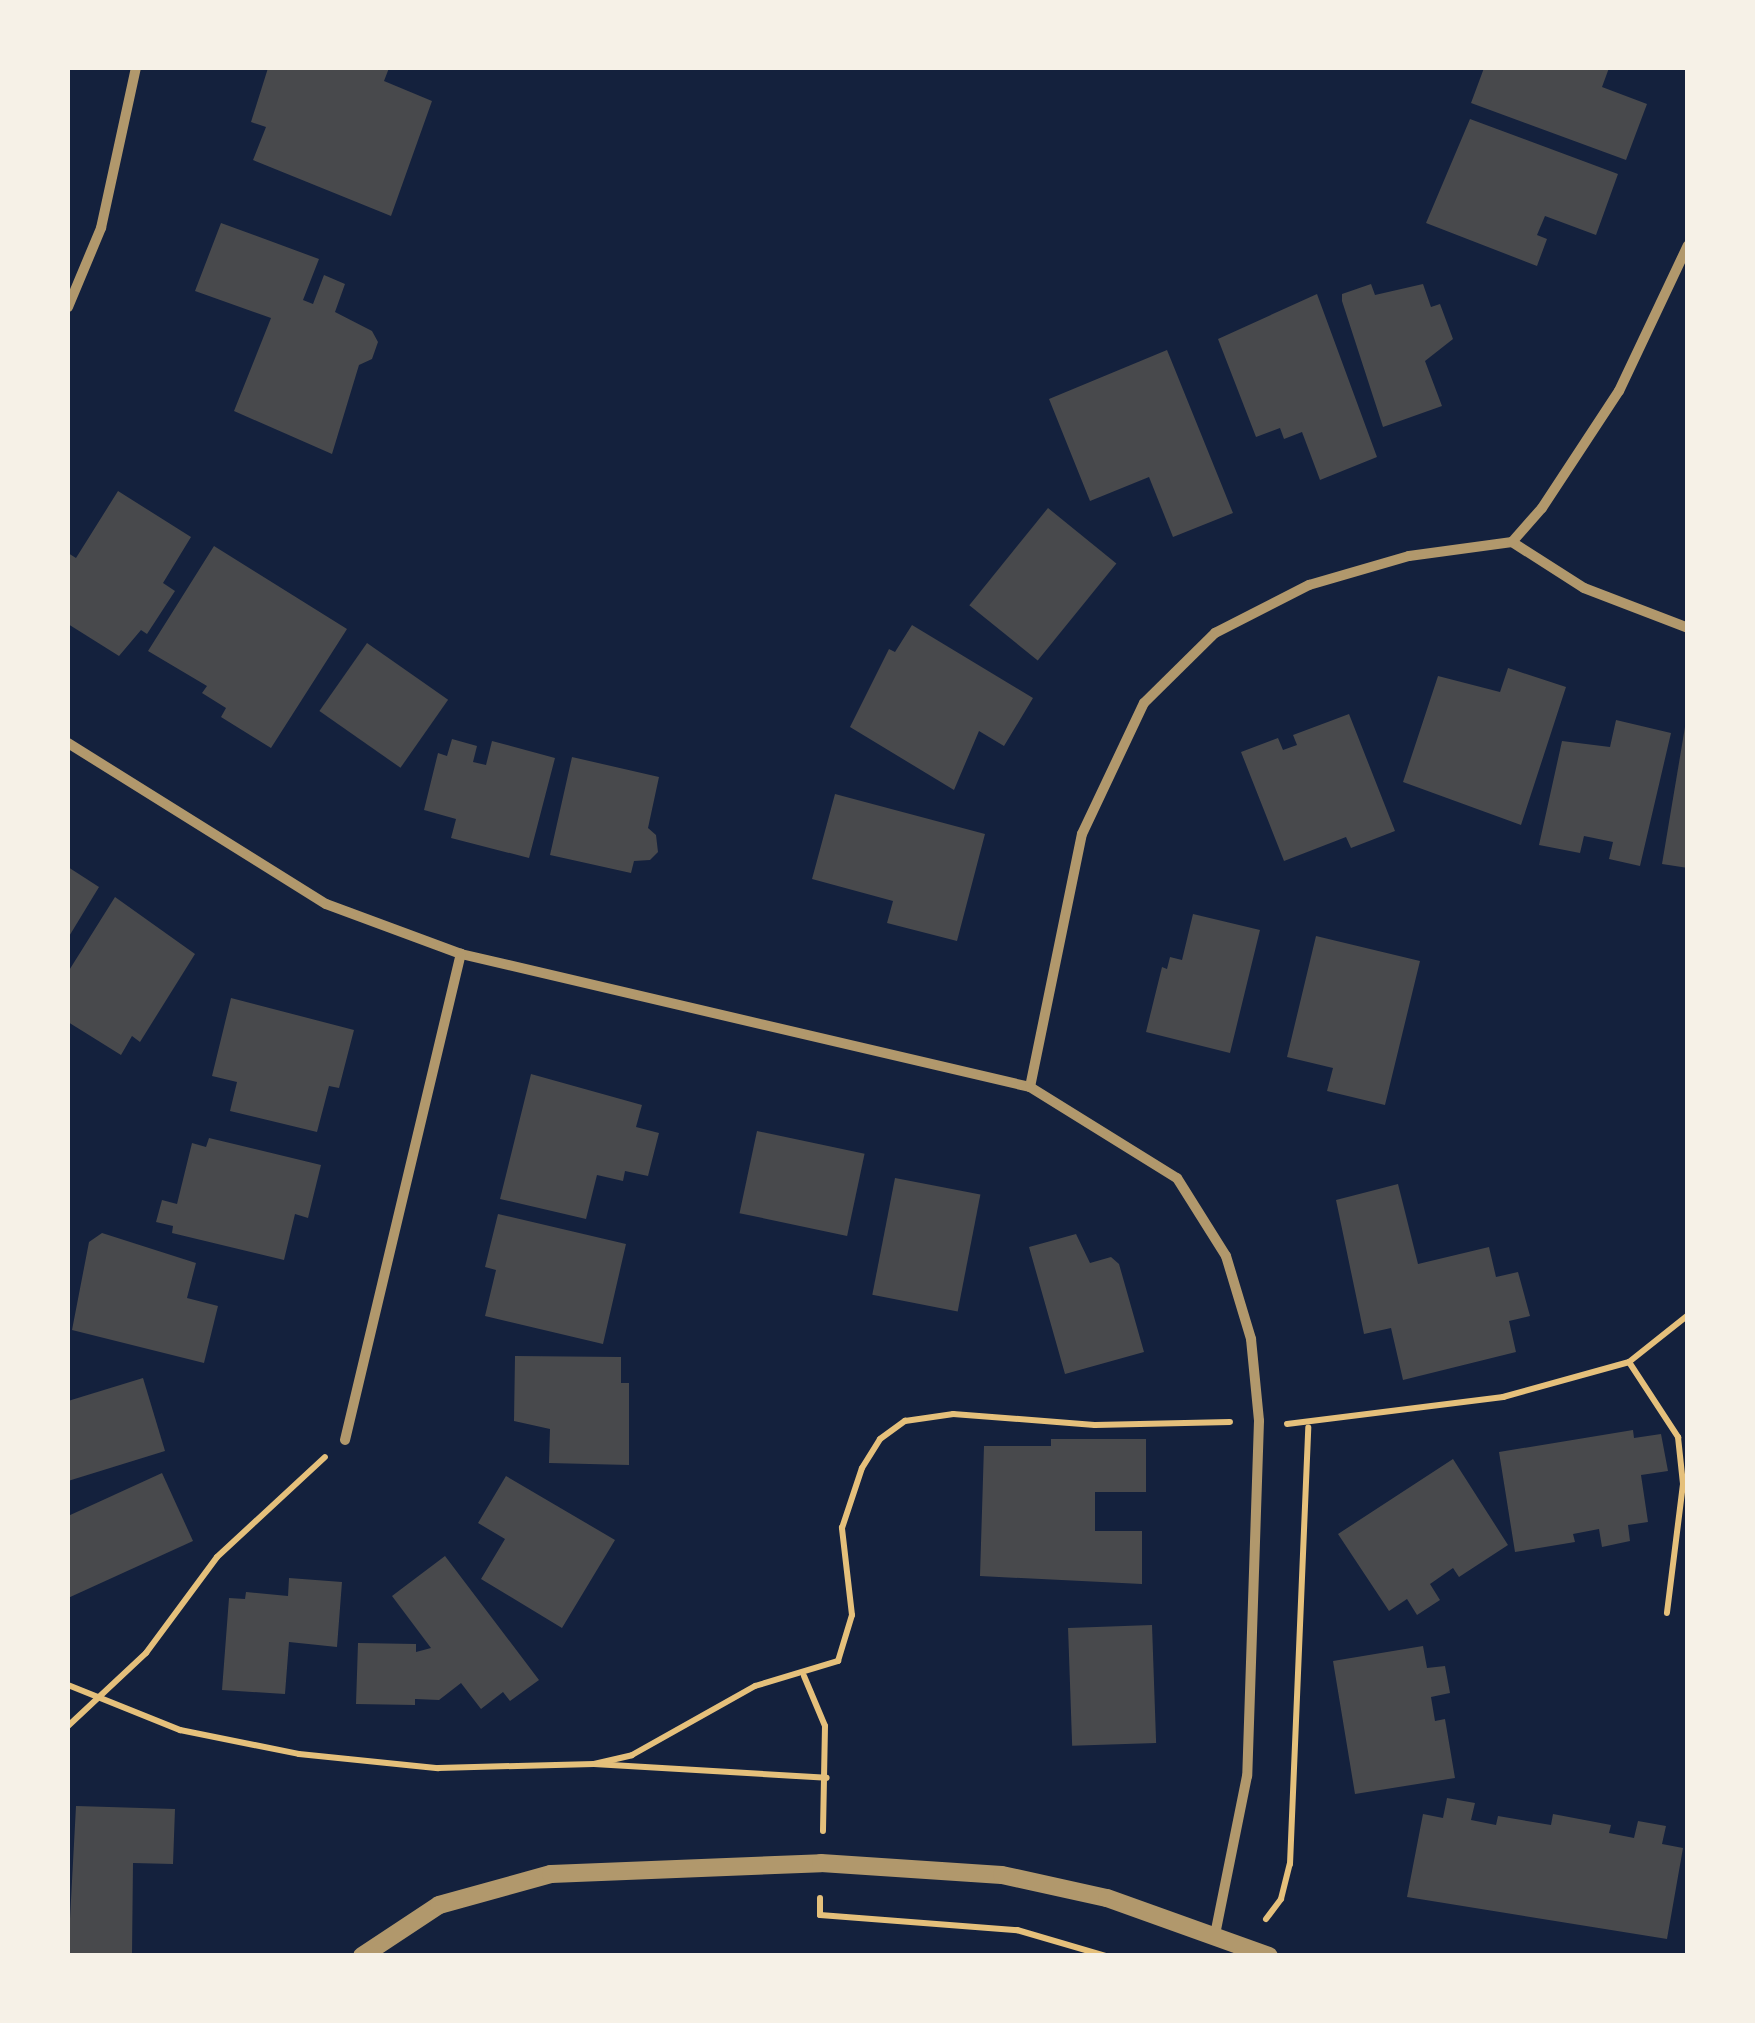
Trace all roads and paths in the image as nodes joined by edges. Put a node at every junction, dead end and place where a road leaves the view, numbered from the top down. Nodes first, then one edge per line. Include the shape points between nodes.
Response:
1 (136, 68) edge
2 (1688, 245) edge
3 (68, 307) edge
4 (1512, 542) junction
5 (1688, 628) edge
6 (68, 743) edge
7 (460, 954) junction
8 (1030, 1086) junction
9 (1688, 1316) edge
10 (1629, 1362) junction
11 (1260, 1422) junction
12 (1308, 1426) junction
13 (345, 1440) joint
14 (1666, 1613) dead end
15 (68, 1685) edge
16 (91, 1700) junction
17 (68, 1726) edge
18 (594, 1764) junction
19 (827, 1778) dead end
20 (1215, 1934) junction
21 (1247, 1946) junction
22 (362, 1956) edge
23 (1269, 1956) edge

1 - 3 street via 100,228
2 - 4 street via 1620,391
4 - 5 street via 1584,588
4 - 8 street via 1358,567 1263,606 1215,633 1175,667 1136,718 1082,834
6 - 7 street via 326,904
7 - 8 street
7 - 13 street
8 - 11 street via 1176,1178 1226,1256 1251,1338
9 - 10 path
10 - 12 path via 1503,1397
10 - 14 path via 1678,1437 1683,1484
11 - 12 path
11 - 18 path via 1094,1425 952,1414 906,1420 880,1439 862,1468 842,1528 852,1615 838,1662 755,1686 632,1755
11 - 20 street via 1246,1776
12 - 21 path via 1290,1864 1281,1899
13 - 16 path via 217,1557 146,1653
15 - 16 path
16 - 17 path
16 - 18 path via 180,1730 299,1754 438,1768
18 - 19 path
20 - 21 street
20 - 22 street via 1106,1898 1002,1875 820,1864 552,1874 439,1905
21 - 23 street

